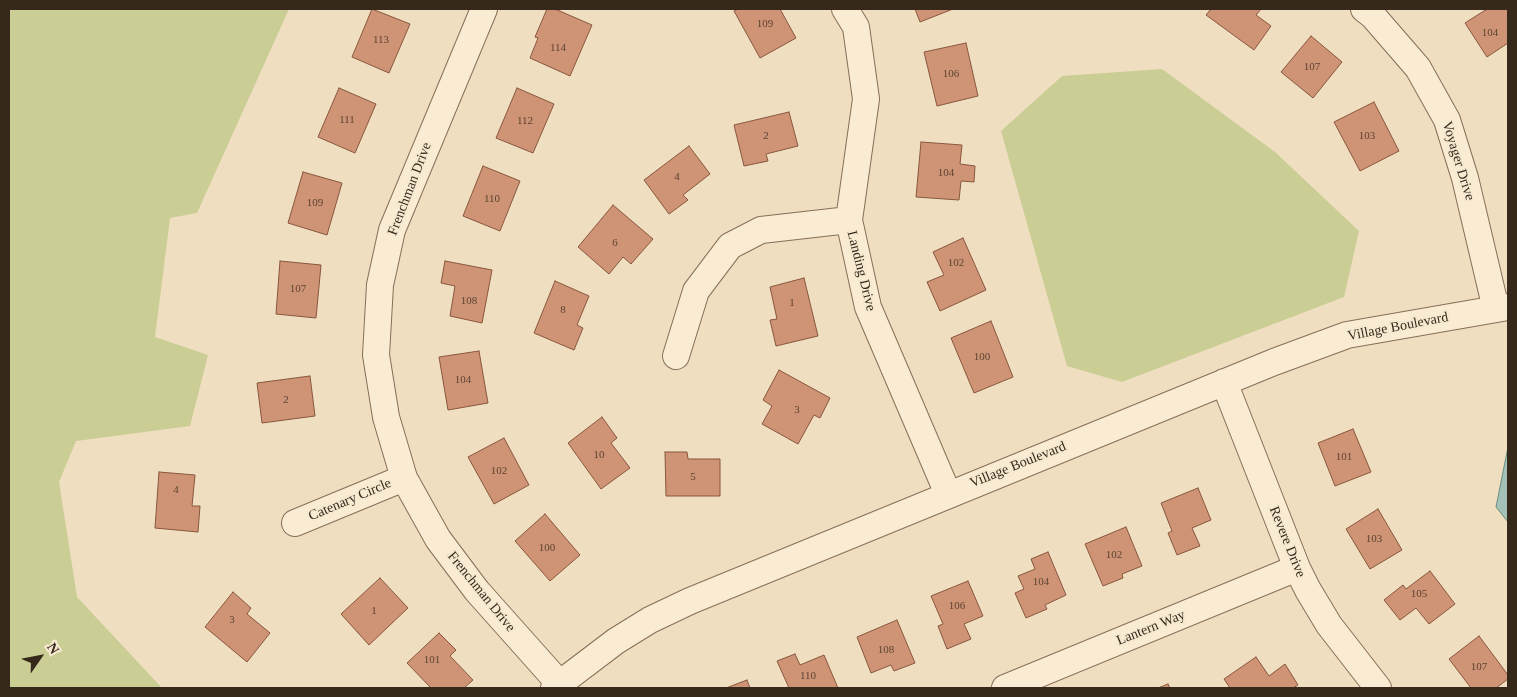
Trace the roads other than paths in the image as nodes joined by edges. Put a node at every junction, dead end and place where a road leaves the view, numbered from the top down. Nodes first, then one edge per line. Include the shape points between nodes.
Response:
1 (484, 9) edge
2 (845, 9) edge
3 (1364, 9) edge
4 (849, 220) junction
5 (1502, 308) edge
6 (676, 356) dead end
7 (1224, 382) junction
8 (404, 478) junction
9 (948, 494) junction
10 (295, 523) dead end
11 (1297, 568) junction
12 (557, 686) edge
13 (1005, 688) edge
14 (1378, 688) edge

1 - 8 street, Frenchman Drive via 392,230 380,285 376,355 386,417
2 - 4 street, Landing Drive via 856,27 866,99
3 - 5 street, Voyager Drive via 1418,68 1447,120
4 - 6 street via 761,230 730,246 696,291
4 - 9 street, Landing Drive via 868,306
5 - 7 street, Village Boulevard via 1347,336
7 - 9 street, Village Boulevard
7 - 11 street, Revere Drive
8 - 10 street, Catenary Circle
8 - 12 street, Frenchman Drive via 438,539
9 - 12 street, Village Boulevard via 650,620 597,654
11 - 13 street, Lantern Way
11 - 14 street, Revere Drive via 1329,625

